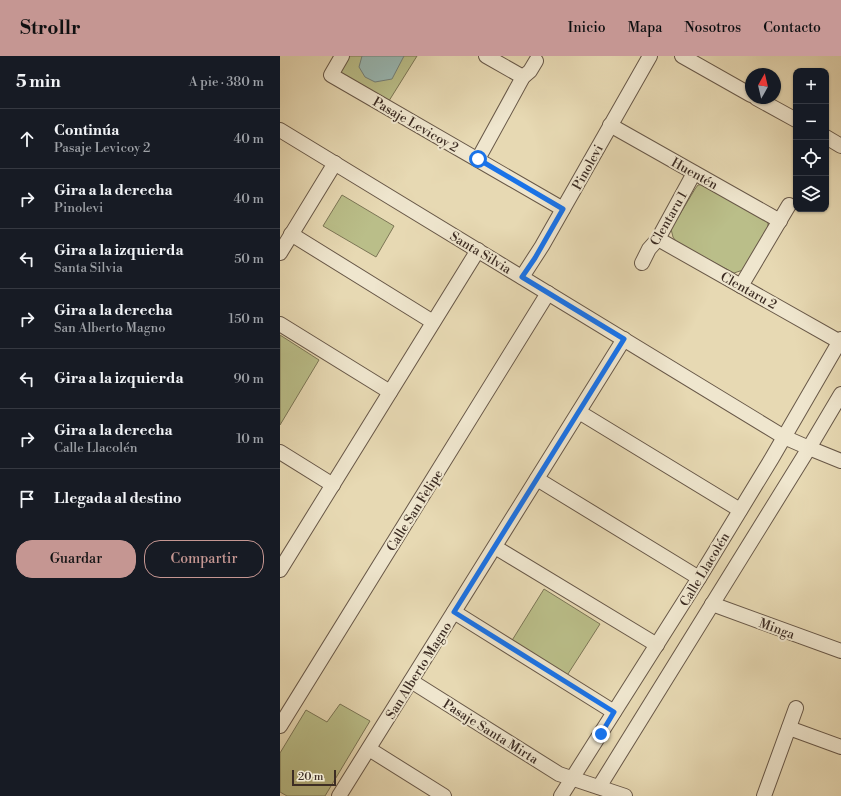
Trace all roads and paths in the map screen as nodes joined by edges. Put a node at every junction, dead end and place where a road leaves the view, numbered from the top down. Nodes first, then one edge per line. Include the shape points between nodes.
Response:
1 (342, 56) edge
2 (486, 56) edge
3 (650, 56) edge
4 (682, 56) edge
5 (536, 61) dead end
6 (523, 77) junction
7 (745, 92) edge
8 (767, 104) edge
9 (793, 118) edge
10 (610, 125) junction
11 (280, 130) edge
12 (829, 140) edge
13 (841, 146) edge
14 (478, 159) junction
15 (335, 163) junction
16 (694, 172) junction
17 (789, 205) dead end
18 (563, 209) junction
19 (780, 221) junction
20 (291, 234) junction
21 (658, 239) junction
22 (478, 250) junction
23 (280, 252) edge
24 (642, 263) dead end
25 (522, 277) junction
26 (741, 286) junction
27 (548, 293) junction
28 (433, 322) junction
29 (280, 324) edge
30 (624, 339) junction
31 (840, 340) edge
32 (390, 392) junction
33 (841, 394) edge
34 (579, 412) junction
35 (784, 437) junction
36 (809, 448) junction
37 (280, 452) edge
38 (841, 461) edge
39 (537, 479) junction
40 (333, 484) junction
41 (740, 510) junction
42 (495, 547) junction
43 (280, 570) edge
44 (699, 578) junction
45 (712, 604) junction
46 (454, 612) junction
47 (657, 645) junction
48 (841, 651) edge
49 (411, 681) junction
50 (796, 708) dead end
51 (614, 712) junction
52 (280, 726) edge
53 (789, 728) junction
54 (841, 747) edge
55 (369, 749) junction
56 (573, 778) junction
57 (599, 787) junction
58 (339, 796) edge
59 (444, 796) edge
60 (561, 796) edge
61 (625, 796) edge
62 (764, 796) edge

1 - 14 street, Pasaje Levicoy 2 via 331,75
2 - 6 street
3 - 10 street, Pinolevi
4 - 7 street
5 - 6 street
6 - 14 street
8 - 9 street
10 - 16 street, Huentén
10 - 18 street, Pinolevi
11 - 15 street, Santa Silvia
12 - 13 street
14 - 18 street, Pasaje Levicoy 2
15 - 20 street
15 - 22 street, Santa Silvia
16 - 19 street, Huentén
16 - 21 street, Clentaru 1
17 - 19 street
18 - 25 street, Pinolevi
19 - 26 street
20 - 23 street
20 - 28 street
21 - 24 street, Clentaru 1
21 - 26 street, Clentaru 2
22 - 25 street, Santa Silvia
22 - 28 street
25 - 27 street, Santa Silvia
26 - 31 street, Clentaru 2
27 - 30 street, Santa Silvia
27 - 52 street, Calle San Felipe
28 - 32 street
29 - 32 street
30 - 34 street, San Alberto Magno
30 - 35 street, Santa Silvia
31 - 35 street, Calle Llacolén
32 - 40 street
33 - 36 street, Calle Llacolén
34 - 39 street, San Alberto Magno
34 - 41 street
35 - 36 street, Santa Silvia
35 - 41 street, Calle Llacolén
36 - 38 street, Santa Silvia
36 - 45 street, Calle Llacolén
37 - 40 street
39 - 42 street, San Alberto Magno
39 - 44 street
40 - 43 street
41 - 44 street, Calle Llacolén
42 - 46 street, San Alberto Magno
42 - 47 street
44 - 47 street, Calle Llacolén
45 - 48 street, Minga
45 - 57 street, Calle Llacolén
46 - 49 street, San Alberto Magno
46 - 51 street
47 - 51 street, Calle Llacolén
49 - 55 street, San Alberto Magno
49 - 56 street, Pasaje Santa Mirta via 559,774
50 - 53 street
51 - 56 street, Calle Llacolén
53 - 54 street
53 - 62 street
55 - 58 street, San Alberto Magno
55 - 59 street
56 - 57 street, Pasaje Santa Mirta
56 - 60 street, Calle Llacolén
57 - 61 street, Pasaje Santa Mirta

